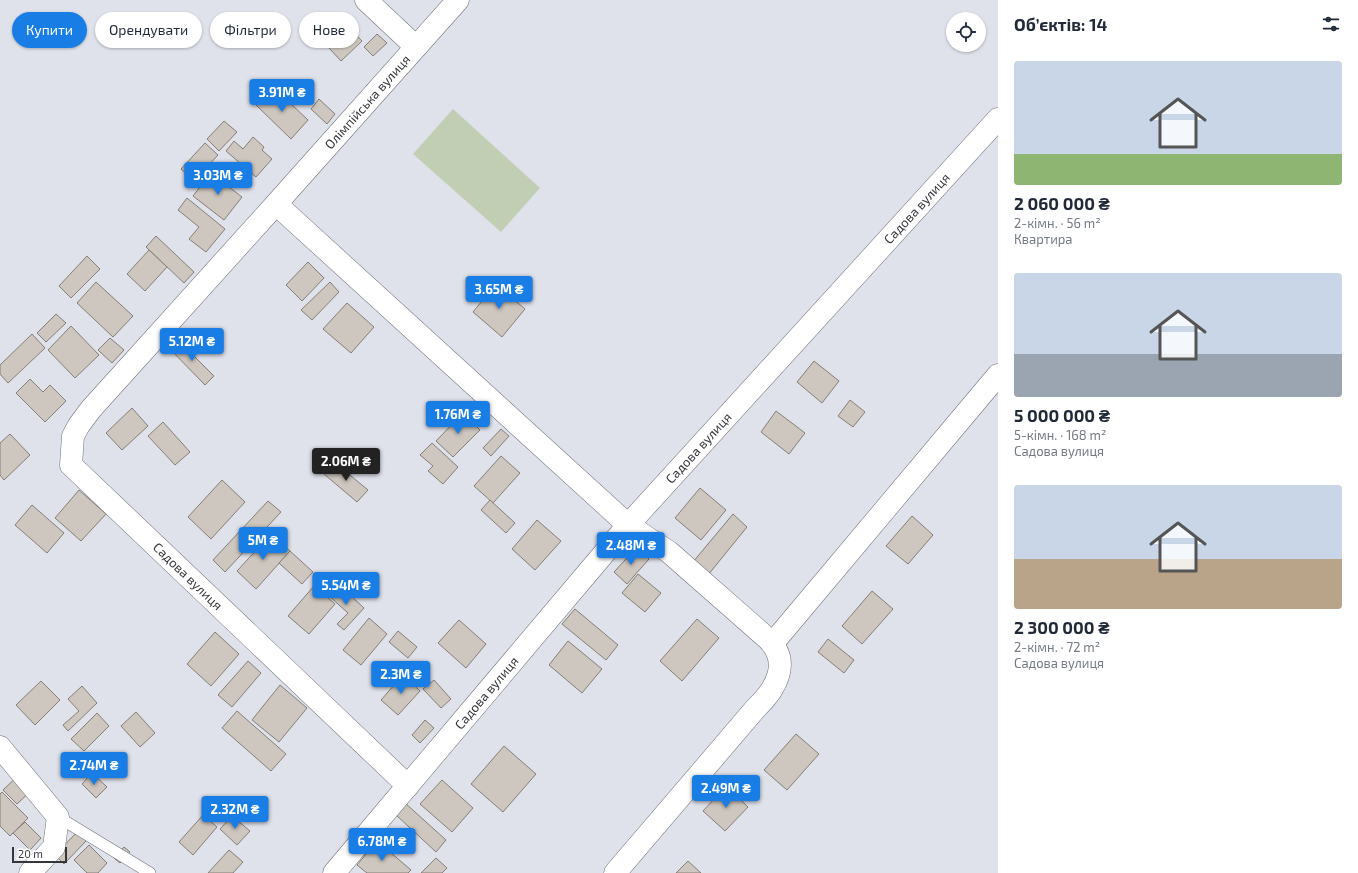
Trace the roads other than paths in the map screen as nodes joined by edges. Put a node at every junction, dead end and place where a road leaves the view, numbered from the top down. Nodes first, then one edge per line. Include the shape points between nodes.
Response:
1 (366, 0) edge
2 (458, 0) edge
3 (416, 47) junction
4 (998, 118) edge
5 (276, 204) junction
6 (998, 375) edge
7 (72, 465) joint
8 (628, 525) junction
9 (773, 643) junction
10 (0, 747) edge
11 (408, 786) junction
12 (58, 817) junction
13 (30, 873) edge
14 (150, 873) edge
15 (334, 873) edge
16 (615, 873) edge

1 - 3 street
2 - 3 street, Олімпійська вулиця
3 - 5 street, Олімпійська вулиця
4 - 8 street, Садова вулиця
5 - 7 street, Олімпійська вулиця via 90,410 73,436
5 - 8 street
6 - 9 street
7 - 11 street, Садова вулиця
8 - 9 street via 669,552
8 - 11 street, Садова вулиця
9 - 16 street via 780,658 780,668 770,692
10 - 12 street
11 - 15 street, Садова вулиця
12 - 13 street via 54,847
12 - 14 lane

